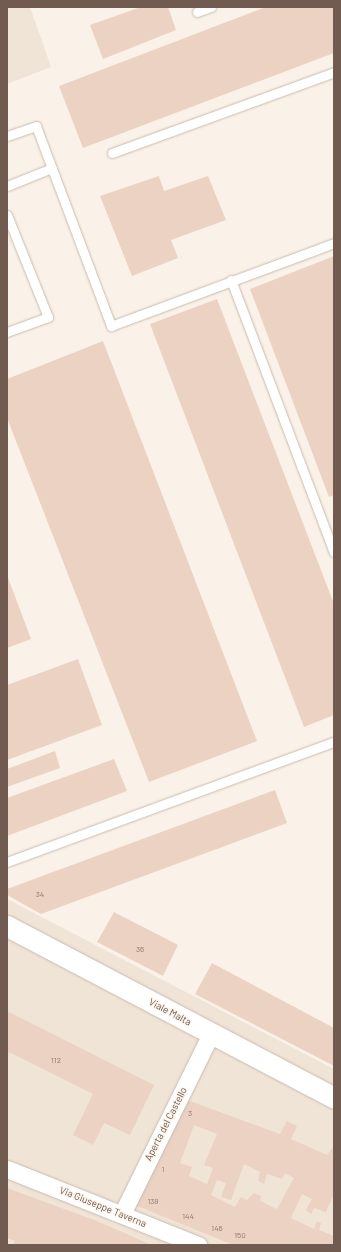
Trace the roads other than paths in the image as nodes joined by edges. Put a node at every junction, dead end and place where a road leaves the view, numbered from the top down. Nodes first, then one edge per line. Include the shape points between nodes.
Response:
1 (211, 7) edge
2 (197, 12) dead end
3 (334, 72) edge
4 (7, 136) edge
5 (112, 153) dead end
6 (52, 168) junction
7 (7, 186) edge
8 (7, 215) edge
9 (334, 243) edge
10 (231, 280) junction
11 (7, 332) edge
12 (331, 535) edge
13 (334, 552) edge
14 (334, 742) edge
15 (7, 862) edge
16 (7, 926) edge
17 (211, 1034) junction
18 (334, 1098) edge
19 (7, 1169) edge
20 (122, 1214) junction
21 (198, 1245) edge

1 - 2 lane
3 - 5 lane
4 - 6 lane via 36,126
6 - 7 lane
6 - 10 lane via 111,326
8 - 11 lane via 48,317
9 - 10 lane
10 - 12 lane
12 - 13 lane
14 - 15 lane
16 - 17 street, Viale Malta
17 - 18 street, Viale Malta
17 - 20 street, Aperta del Castello
19 - 20 street, Via Giuseppe Taverna
20 - 21 street, Via Giuseppe Taverna

